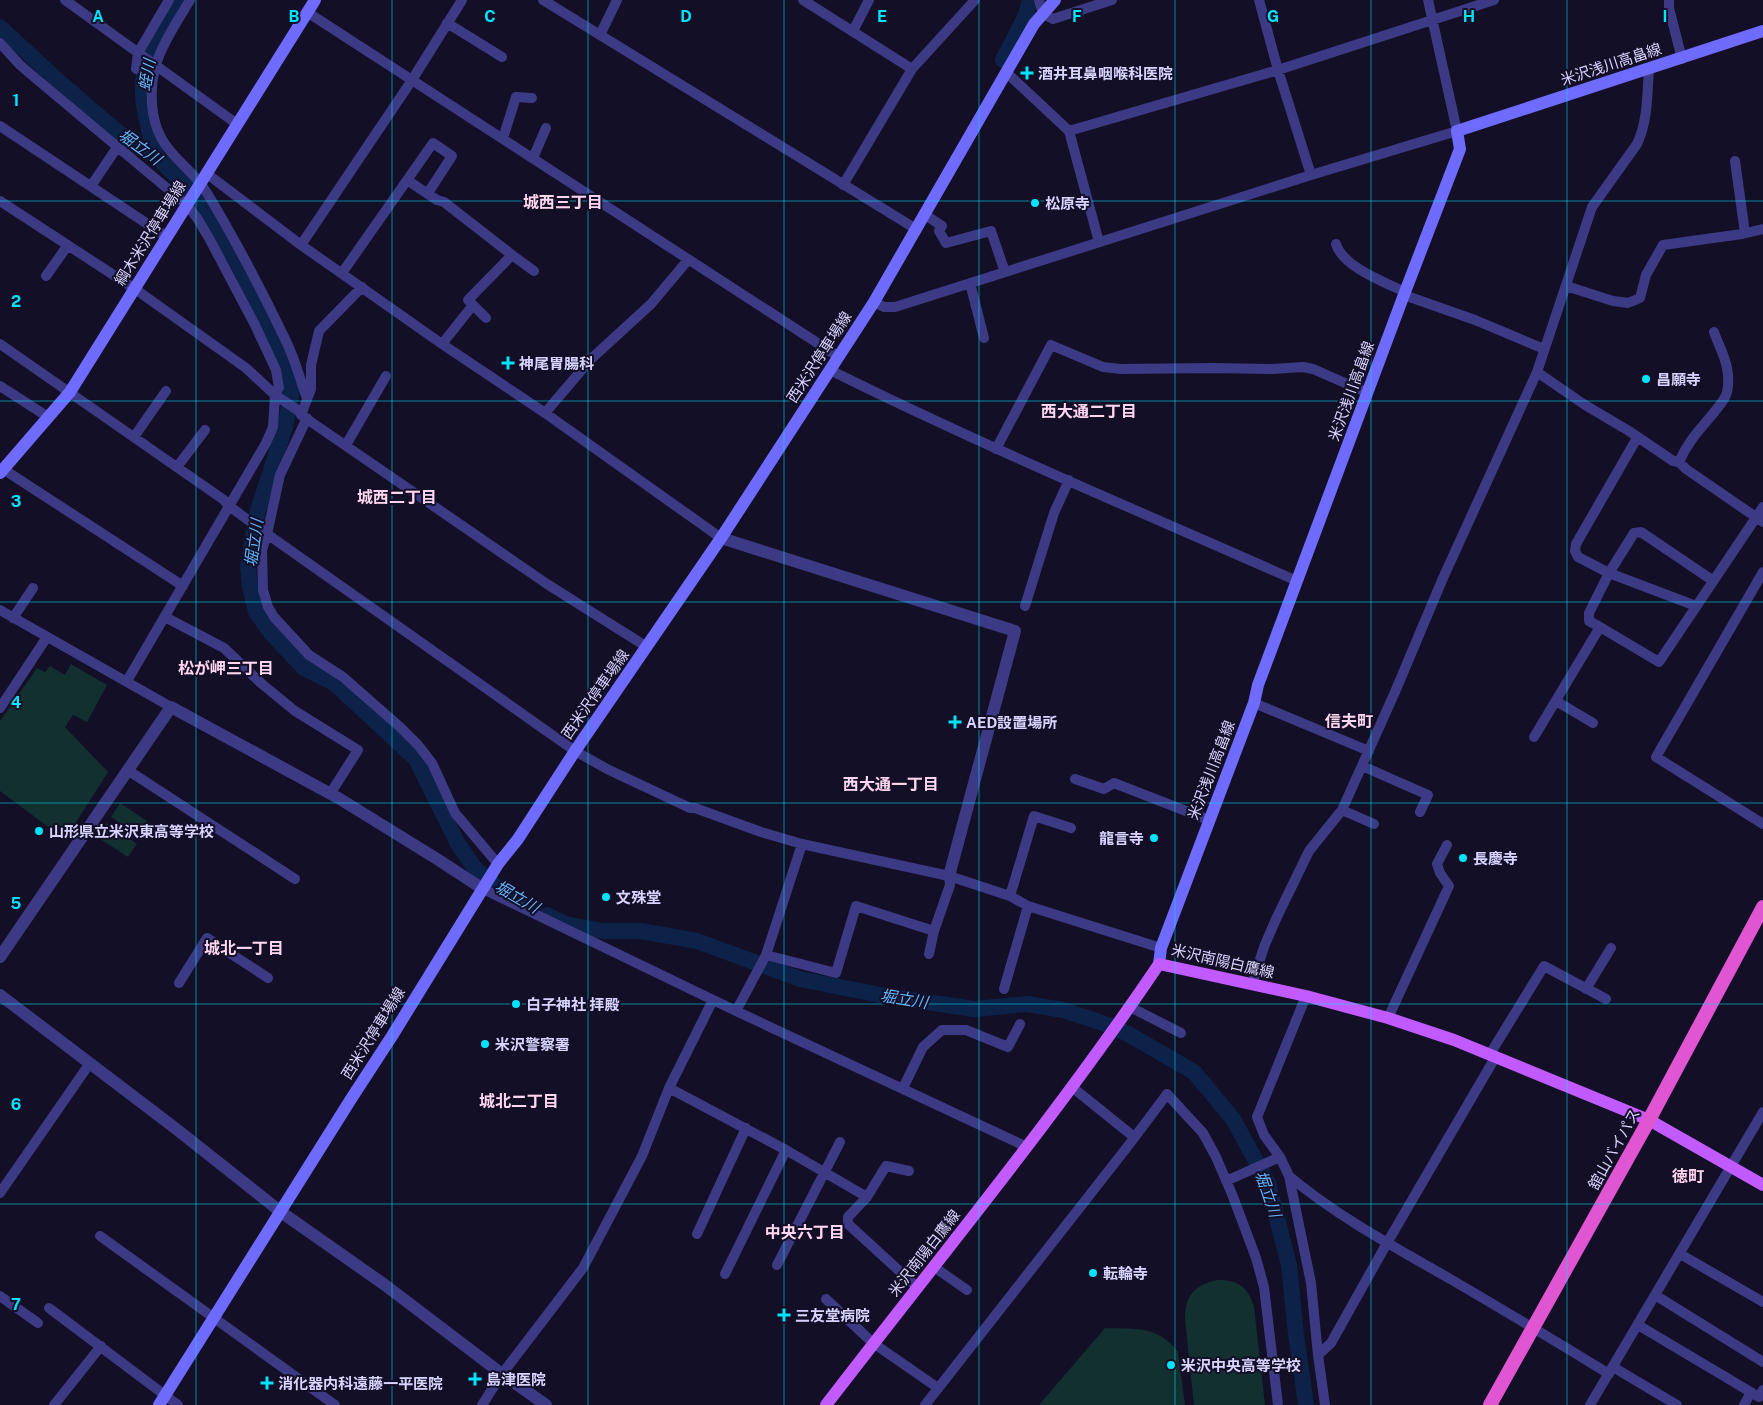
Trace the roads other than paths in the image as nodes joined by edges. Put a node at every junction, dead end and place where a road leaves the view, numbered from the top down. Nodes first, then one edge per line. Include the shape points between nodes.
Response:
1 (65, 0) edge
2 (169, 0) edge
3 (190, 0) edge
4 (315, 0) edge
5 (462, 0) edge
6 (543, 0) edge
7 (617, 0) edge
8 (804, 0) edge
9 (870, 0) edge
10 (975, 0) edge
11 (1039, 0) edge
12 (1054, 0) edge
13 (1112, 0) edge
14 (1259, 0) edge
15 (1428, 0) edge
16 (1494, 0) edge
17 (1669, 0) edge
18 (307, 12) junction
19 (1043, 14) junction
20 (1433, 19) junction
21 (448, 23) junction
22 (853, 31) junction
23 (1763, 31) edge
24 (600, 35) junction
25 (0, 44) edge
26 (140, 54) junction
27 (502, 57) dead end
28 (1682, 59) junction
29 (153, 64) junction
30 (912, 68) junction
31 (136, 69) dead end
32 (1649, 69) junction
33 (1278, 70) junction
34 (1007, 73) junction
35 (412, 80) junction
36 (532, 98) dead end
37 (237, 124) junction
38 (0, 126) edge
39 (546, 128) dead end
40 (1069, 131) junction
41 (1457, 131) junction
42 (503, 138) junction
43 (118, 146) junction
44 (533, 158) junction
45 (1735, 161) dead end
46 (1311, 175) junction
47 (407, 180) junction
48 (202, 181) junction
49 (843, 185) junction
50 (91, 186) junction
51 (428, 193) junction
52 (0, 201) edge
53 (188, 204) junction
54 (924, 214) junction
55 (916, 229) junction
56 (1763, 229) edge
57 (1745, 234) junction
58 (167, 237) junction
59 (1099, 242) junction
60 (1336, 244) dead end
61 (301, 245) junction
62 (68, 246) junction
63 (512, 255) junction
64 (688, 260) junction
65 (534, 271) dead end
66 (1005, 272) junction
67 (342, 273) junction
68 (46, 276) dead end
69 (970, 283) junction
70 (1566, 286) junction
71 (362, 287) junction
72 (134, 289) junction
73 (1404, 293) junction
74 (874, 302) junction
75 (473, 305) junction
76 (486, 318) dead end
77 (1714, 332) dead end
78 (984, 338) dead end
79 (0, 344) edge
80 (442, 344) junction
81 (1544, 349) junction
82 (839, 357) junction
83 (830, 370) junction
84 (1536, 372) junction
85 (386, 376) dead end
86 (0, 386) edge
87 (166, 391) dead end
88 (70, 392) junction
89 (1368, 393) junction
90 (277, 396) junction
91 (307, 398) junction
92 (545, 413) junction
93 (302, 415) junction
94 (48, 417) junction
95 (205, 430) dead end
96 (134, 437) junction
97 (1637, 438) junction
98 (346, 445) junction
99 (996, 449) junction
100 (1679, 462) junction
101 (176, 466) junction
102 (2, 471) edge
103 (1069, 480) junction
104 (229, 506) junction
105 (1763, 507) edge
106 (1760, 519) edge
107 (264, 532) junction
108 (721, 538) junction
109 (1763, 572) edge
110 (1610, 573) junction
111 (1712, 580) junction
112 (1297, 581) junction
113 (183, 586) junction
114 (33, 588) dead end
115 (1026, 606) dead end
116 (1696, 606) junction
117 (0, 610) edge
118 (165, 617) junction
119 (13, 618) junction
120 (1600, 627) junction
121 (47, 637) junction
122 (647, 647) junction
123 (127, 681) junction
124 (1556, 701) junction
125 (1254, 703) junction
126 (0, 708) edge
127 (171, 708) junction
128 (1594, 722) dead end
129 (1534, 737) dead end
130 (575, 751) junction
131 (1369, 751) junction
132 (1362, 766) junction
133 (129, 771) junction
134 (1076, 779) dead end
135 (330, 794) junction
136 (1342, 810) junction
137 (1420, 812) dead end
138 (1210, 820) junction
139 (1374, 824) dead end
140 (1763, 824) edge
141 (1070, 828) dead end
142 (802, 844) junction
143 (1448, 845) dead end
144 (498, 864) junction
145 (949, 876) junction
146 (295, 879) dead end
147 (483, 888) junction
148 (1010, 896) junction
149 (1028, 906) junction
150 (1763, 907) edge
151 (934, 932) junction
152 (1162, 948) junction
153 (1611, 948) dead end
154 (929, 954) dead end
155 (766, 955) junction
156 (0, 957) edge
157 (1159, 964) junction
158 (268, 978) dead end
159 (179, 983) dead end
160 (1252, 985) junction
161 (1586, 988) junction
162 (1004, 989) dead end
163 (0, 995) edge
164 (1306, 996) junction
165 (1606, 999) dead end
166 (713, 1000) junction
167 (1128, 1009) junction
168 (736, 1011) junction
169 (1388, 1018) junction
170 (1020, 1024) dead end
171 (1181, 1033) dead end
172 (1493, 1055) junction
173 (90, 1063) junction
174 (1072, 1086) junction
175 (669, 1088) junction
176 (903, 1088) junction
177 (1763, 1112) edge
178 (1649, 1120) junction
179 (746, 1128) junction
180 (1134, 1137) junction
181 (840, 1142) dead end
182 (1027, 1147) junction
183 (786, 1150) junction
184 (1278, 1158) junction
185 (1731, 1166) junction
186 (909, 1171) dead end
187 (825, 1172) junction
188 (1288, 1176) junction
189 (1226, 1181) junction
190 (1763, 1185) edge
191 (0, 1193) edge
192 (867, 1197) junction
193 (281, 1212) junction
194 (697, 1234) dead end
195 (100, 1236) dead end
196 (1387, 1243) junction
197 (1680, 1254) junction
198 (777, 1265) dead end
199 (934, 1267) junction
200 (725, 1274) dead end
201 (918, 1288) junction
202 (967, 1290) dead end
203 (1655, 1295) junction
204 (0, 1296) edge
205 (826, 1298) dead end
206 (1763, 1302) edge
207 (49, 1308) dead end
208 (213, 1318) junction
209 (38, 1323) dead end
210 (1638, 1325) junction
211 (1533, 1327) junction
212 (873, 1343) junction
213 (101, 1346) junction
214 (1318, 1355) junction
215 (1763, 1362) edge
216 (1611, 1371) junction
217 (502, 1374) junction
218 (938, 1388) junction
219 (1763, 1390) edge
220 (1751, 1392) junction
221 (162, 1400) edge
222 (1492, 1404) edge
223 (54, 1405) edge
224 (178, 1405) edge
225 (335, 1405) edge
226 (482, 1405) edge
227 (546, 1405) edge
228 (826, 1405) edge
229 (925, 1405) edge
230 (1278, 1405) edge
231 (1325, 1405) edge
232 (1590, 1405) edge
233 (1677, 1405) edge
234 (1744, 1405) edge

1 - 26 street
2 - 26 street
3 - 29 street
4 - 18 main road, 綱木米沢停車場線
5 - 21 street
6 - 24 street
7 - 24 street
8 - 22 street
9 - 22 street
10 - 30 street
11 - 19 street
12 - 19 main road, 西米沢停車場線
13 - 19 street via 1053,19
14 - 33 street
15 - 20 street
16 - 20 street
17 - 28 street
18 - 35 street
18 - 37 main road, 綱木米沢停車場線
19 - 34 main road, 西米沢停車場線
20 - 33 street
20 - 41 street
21 - 27 street
21 - 35 street
22 - 30 street
23 - 28 main road, 米沢浅川高畠線
24 - 49 street
25 - 43 street
26 - 29 street
26 - 31 street
28 - 32 main road, 米沢浅川高畠線
29 - 37 street
29 - 48 street via 152,91 159,132 168,150
30 - 49 street
32 - 41 main road, 米沢浅川高畠線
32 - 70 street via 1642,133 1592,207
33 - 40 street
33 - 46 street
34 - 40 street
34 - 54 main road, 西米沢停車場線
35 - 42 street
35 - 61 street
36 - 42 street via 516,97
37 - 48 main road, 綱木米沢停車場線
38 - 50 street
39 - 44 street
40 - 59 street
41 - 46 street
41 - 73 main road, 米沢浅川高畠線 via 1460,149
42 - 44 street
43 - 50 street
43 - 53 street
44 - 64 street
45 - 57 street
46 - 59 street
47 - 51 street
47 - 51 street via 433,143 452,156
47 - 67 street
48 - 53 main road, 綱木米沢停車場線
48 - 61 street
48 - 91 street via 287,343
49 - 55 street
50 - 58 street
51 - 63 street
52 - 62 street
53 - 58 main road, 綱木米沢停車場線
53 - 90 street via 268,352 276,370
54 - 55 main road, 西米沢停車場線
54 - 66 street via 942,226 939,231 946,243 991,231
55 - 74 main road, 西米沢停車場線
56 - 57 street
57 - 70 street via 1663,245 1636,301 1613,301
58 - 72 main road, 綱木米沢停車場線
59 - 66 street
60 - 73 street via 1339,253 1360,269
61 - 67 street
62 - 68 street
62 - 72 street
63 - 65 street
63 - 75 street via 468,300
64 - 82 street
64 - 92 street via 651,304 591,359
66 - 69 street
67 - 71 street
69 - 74 street via 895,307 884,307
69 - 78 street
70 - 81 street
71 - 80 street
71 - 91 street via 319,331 312,365 312,389
72 - 88 main road, 綱木米沢停車場線
72 - 90 street via 246,368
73 - 81 street
73 - 89 main road, 米沢浅川高畠線
74 - 82 main road, 西米沢停車場線
75 - 76 street
75 - 80 street
77 - 100 street via 1727,368 1725,398 1696,432
79 - 88 street
80 - 92 street
81 - 84 street
82 - 83 main road, 西米沢停車場線
83 - 99 street
83 - 108 main road, 西米沢停車場線
84 - 97 street
84 - 131 street
85 - 98 street
86 - 94 street
87 - 96 street
88 - 94 main road, 綱木米沢停車場線
88 - 96 street
89 - 99 street via 1303,367 1121,369 1103,367 1051,345
89 - 112 main road, 米沢浅川高畠線
90 - 93 street
90 - 104 street via 273,427
91 - 93 street
92 - 108 street
93 - 98 street
93 - 107 street
94 - 102 main road, 綱木米沢停車場線
95 - 101 street
96 - 101 street
97 - 100 street
97 - 110 street via 1574,551 1578,557
98 - 122 street via 547,584
99 - 103 street
100 - 106 street
101 - 104 street
102 - 113 street
103 - 112 street
103 - 115 street via 1054,514
104 - 107 street
104 - 113 street
105 - 106 street
106 - 111 street
107 - 130 street
107 - 144 street via 263,590 274,617 309,656 343,677 418,745 432,763 455,813
108 - 122 main road, 西米沢停車場線
108 - 145 street via 1015,631
109 - 140 street via 1656,757
110 - 111 street via 1634,533 1641,532
110 - 116 street
110 - 120 street via 1588,613 1589,621
111 - 116 street
112 - 125 main road, 米沢浅川高畠線
113 - 118 street
114 - 119 street
116 - 120 street via 1659,662
117 - 119 street
118 - 123 street
118 - 135 street via 224,648 295,712 358,750
119 - 121 street
120 - 124 street
121 - 123 street
121 - 126 street
122 - 130 main road, 西米沢停車場線
123 - 127 street
124 - 128 street
124 - 129 street
125 - 131 street
125 - 138 main road, 米沢浅川高畠線
127 - 133 street
127 - 135 street
130 - 142 street via 690,808
130 - 144 main road, 西米沢停車場線
131 - 132 street
132 - 136 street
132 - 137 street via 1428,795
133 - 146 street
133 - 156 street
134 - 138 street via 1104,789 1114,783
135 - 147 street
136 - 139 street
136 - 160 street via 1309,851 1273,926
138 - 152 main road, 米沢浅川高畠線
141 - 148 street via 1034,816
142 - 145 street
142 - 155 street
143 - 169 street via 1438,864 1440,874 1450,886
144 - 147 main road, 西米沢停車場線
145 - 148 street
145 - 151 street via 950,884
147 - 166 street
147 - 193 main road, 西米沢停車場線
148 - 149 street
149 - 152 street
149 - 162 street
150 - 178 highway, 舘山バイパス
151 - 154 street
151 - 155 street via 856,906 836,973
152 - 157 main road, 米沢浅川高畠線
153 - 161 street
155 - 168 street
157 - 160 main road, 米沢南陽白鷹線
157 - 167 main road, 米沢南陽白鷹線
158 - 159 street via 207,938
160 - 164 main road, 米沢南陽白鷹線
161 - 165 street
161 - 172 street via 1544,966
163 - 173 street
164 - 169 main road, 米沢南陽白鷹線
164 - 184 street via 1257,1117
166 - 168 street
166 - 175 street
167 - 171 street
167 - 174 main road, 米沢南陽白鷹線
168 - 176 street
169 - 172 main road, 米沢南陽白鷹線
170 - 176 street via 1008,1047 966,1030 942,1030 923,1047
172 - 178 main road, 米沢南陽白鷹線
172 - 196 street
173 - 191 street
173 - 193 street
174 - 180 street
174 - 182 main road, 米沢南陽白鷹線
175 - 179 street
175 - 217 street via 642,1156 583,1268
176 - 182 street
177 - 185 street
178 - 185 main road, 米沢南陽白鷹線
178 - 211 highway, 舘山バイパス
179 - 183 street
179 - 194 street
180 - 189 street via 1167,1094 1203,1133
180 - 218 street
181 - 187 street
182 - 199 main road, 米沢南陽白鷹線
183 - 187 street
183 - 200 street
184 - 188 street
184 - 189 street
185 - 190 main road, 米沢南陽白鷹線
185 - 197 street
186 - 192 street via 886,1166
187 - 192 street
187 - 198 street
188 - 196 street via 1314,1197
188 - 214 street via 1311,1283
189 - 230 street via 1264,1287
192 - 201 street via 848,1217 848,1224
193 - 208 main road, 西米沢停車場線
193 - 217 street via 385,1285
195 - 208 street
196 - 211 street
196 - 214 street via 1331,1343
197 - 203 street
197 - 206 street
199 - 201 main road, 米沢南陽白鷹線
199 - 202 street
201 - 212 main road, 米沢南陽白鷹線
203 - 210 street
203 - 215 street
204 - 209 street
205 - 212 street
207 - 213 street
208 - 221 main road, 西米沢停車場線
208 - 225 street
210 - 216 street
210 - 220 street
211 - 216 street
211 - 222 highway, 舘山バイパス
212 - 218 street
212 - 228 main road, 米沢南陽白鷹線
213 - 221 street
213 - 223 street
214 - 231 street
216 - 232 street
216 - 233 street
217 - 226 street
217 - 227 street
218 - 229 street
219 - 220 street via 1759,1397
220 - 234 street
221 - 224 street

